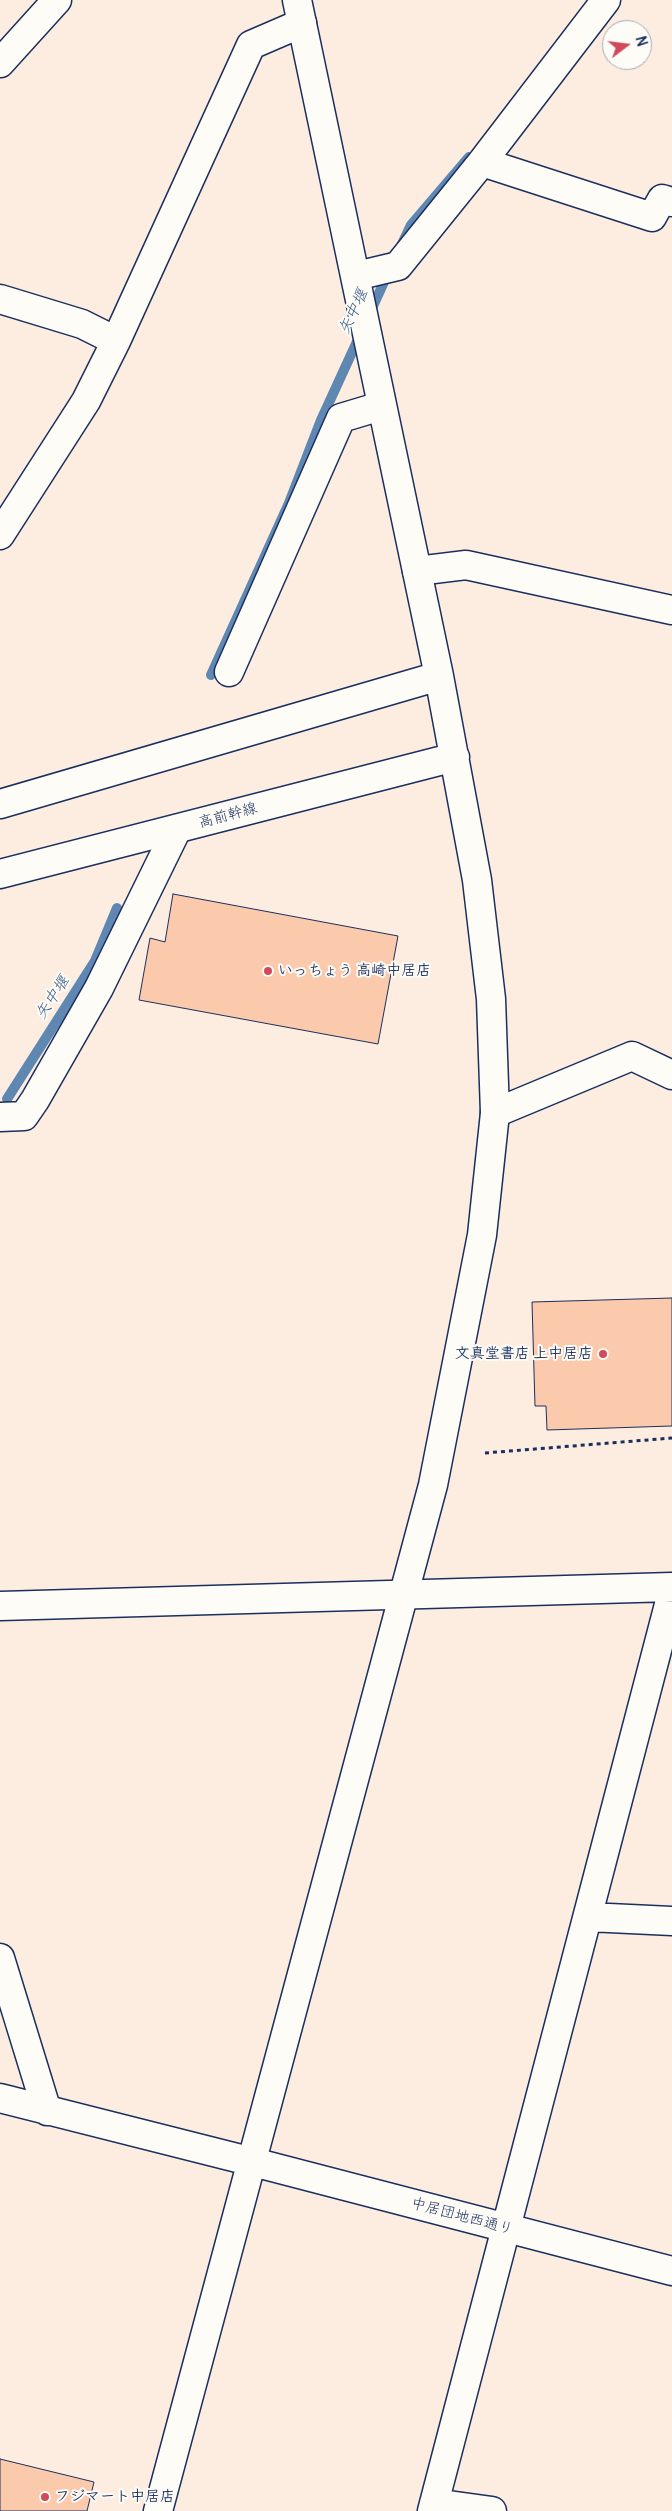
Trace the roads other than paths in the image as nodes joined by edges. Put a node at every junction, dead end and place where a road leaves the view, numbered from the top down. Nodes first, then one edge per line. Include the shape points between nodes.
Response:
1 (56, 0) edge
2 (606, 0) edge
3 (299, 12) edge
4 (0, 63) edge
5 (482, 162) junction
6 (672, 202) edge
7 (356, 276) junction
8 (0, 300) edge
9 (116, 341) junction
10 (381, 406) junction
11 (0, 535) edge
12 (416, 571) junction
13 (672, 610) edge
14 (228, 672) dead end
15 (439, 676) junction
16 (455, 757) junction
17 (0, 804) edge
18 (177, 829) junction
19 (0, 874) edge
20 (672, 1075) edge
21 (495, 1113) junction
22 (0, 1117) edge
23 (672, 1588) edge
24 (672, 1593) edge
25 (403, 1595) junction
26 (0, 1606) edge
27 (588, 1917) junction
28 (672, 1921) edge
29 (0, 1958) edge
30 (0, 2098) edge
31 (47, 2111) junction
32 (253, 2162) junction
33 (505, 2229) junction
34 (672, 2271) edge
35 (433, 2507) edge
36 (158, 2511) edge
37 (492, 2511) edge

1 - 4 street
2 - 5 street
3 - 7 street
3 - 9 street via 251,45
5 - 6 street via 652,217 662,199
5 - 7 street via 398,266
7 - 10 street
8 - 9 street via 82,324
9 - 11 street via 86,400
10 - 12 street
10 - 14 street via 341,418
12 - 13 street via 466,565
12 - 15 street
15 - 16 street
15 - 17 street
16 - 18 street, 高前幹線
16 - 21 street via 477,880 491,998
18 - 19 street, 高前幹線
18 - 22 street via 99,988 35,1100 24,1116
20 - 21 street via 632,1056
21 - 25 street via 479,1255 443,1439
23 - 25 street
24 - 27 street
25 - 26 street
25 - 32 street
27 - 28 street
27 - 33 street
29 - 31 street
30 - 31 street, 中居団地西通り
31 - 32 street, 中居団地西通り
32 - 33 street, 中居団地西通り
32 - 36 street
33 - 34 street, 中居団地西通り
33 - 35 street
35 - 37 street

